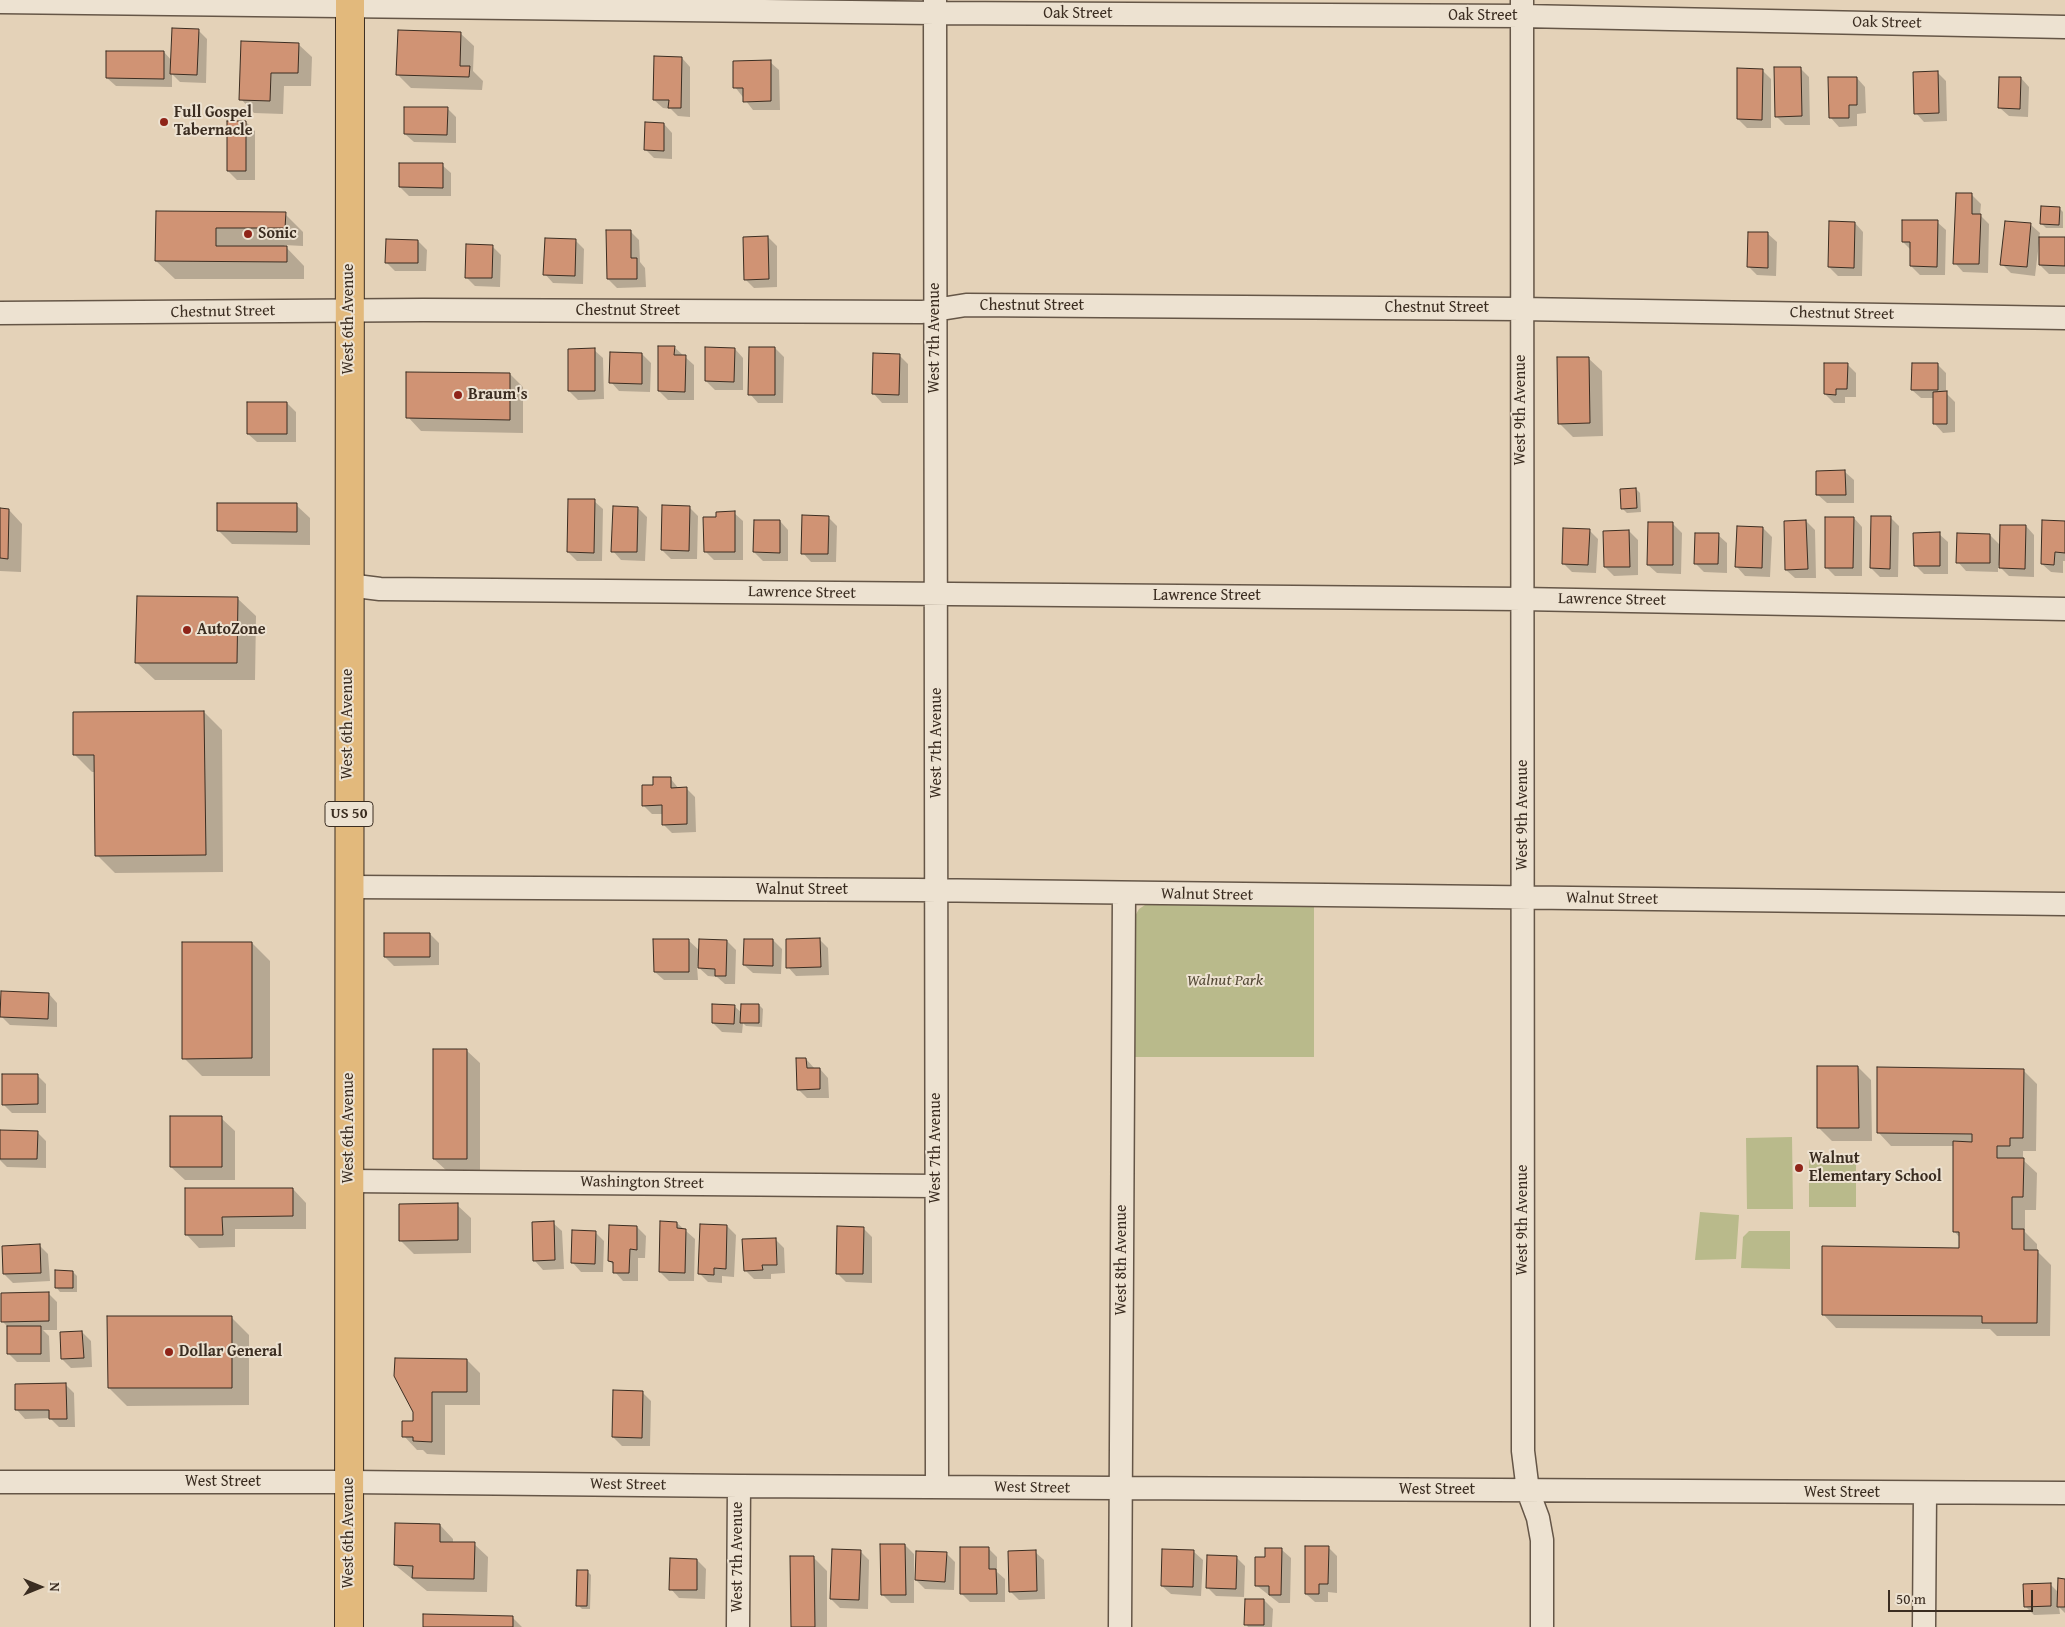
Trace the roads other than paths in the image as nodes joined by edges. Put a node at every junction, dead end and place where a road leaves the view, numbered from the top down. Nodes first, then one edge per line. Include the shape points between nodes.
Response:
1 (0, 2) edge
2 (350, 4) edge
3 (935, 7) edge
4 (1522, 8) edge
5 (2065, 27) edge
6 (1521, 309) junction
7 (350, 311) junction
8 (935, 311) junction
9 (0, 313) edge
10 (2065, 318) edge
11 (348, 585) junction
12 (936, 594) junction
13 (1522, 599) junction
14 (2065, 609) edge
15 (349, 887) junction
16 (936, 891) junction
17 (1124, 894) junction
18 (1522, 898) junction
19 (2065, 904) edge
20 (349, 1181) junction
21 (935, 1186) junction
22 (0, 1482) edge
23 (350, 1482) junction
24 (739, 1486) junction
25 (937, 1487) junction
26 (1121, 1488) junction
27 (1528, 1491) junction
28 (1925, 1493) junction
29 (2065, 1493) edge
30 (349, 1627) edge
31 (738, 1627) edge
32 (1120, 1627) edge
33 (1542, 1627) edge
34 (1924, 1627) edge

1 - 2 street, Oak Street
2 - 3 street, Oak Street
2 - 7 main road, West 6th Avenue / US 50
3 - 4 street, Oak Street
3 - 8 street, West 7th Avenue
4 - 5 street, Oak Street
4 - 6 street, West 9th Avenue
6 - 8 street, Chestnut Street via 966,305
6 - 10 street, Chestnut Street
6 - 13 street, West 9th Avenue
7 - 8 street, Chestnut Street
7 - 9 street, Chestnut Street
7 - 11 main road, West 6th Avenue / US 50
8 - 12 street, West 7th Avenue
11 - 12 street, Lawrence Street via 380,589
11 - 15 main road, West 6th Avenue / US 50
12 - 13 street, Lawrence Street
12 - 16 street, West 7th Avenue
13 - 14 street, Lawrence Street
13 - 18 street, West 9th Avenue
15 - 16 street, Walnut Street
15 - 20 main road, West 6th Avenue / US 50
16 - 17 street, Walnut Street
16 - 21 street, West 7th Avenue
17 - 18 street, Walnut Street
17 - 26 street, West 8th Avenue
18 - 19 street, Walnut Street
18 - 27 street, West 9th Avenue via 1523,1441
20 - 21 street, Washington Street
20 - 23 main road, West 6th Avenue / US 50
21 - 25 street, West 7th Avenue
22 - 23 street, West Street
23 - 24 street, West Street
23 - 30 main road, West 6th Avenue / US 50
24 - 25 street, West Street
24 - 31 street, West 7th Avenue
25 - 26 street, West Street
26 - 27 street, West Street
26 - 32 street, West 8th Avenue
27 - 28 street, West Street
27 - 33 street, West 9th Avenue via 1542,1540
28 - 29 street, West Street
28 - 34 street

